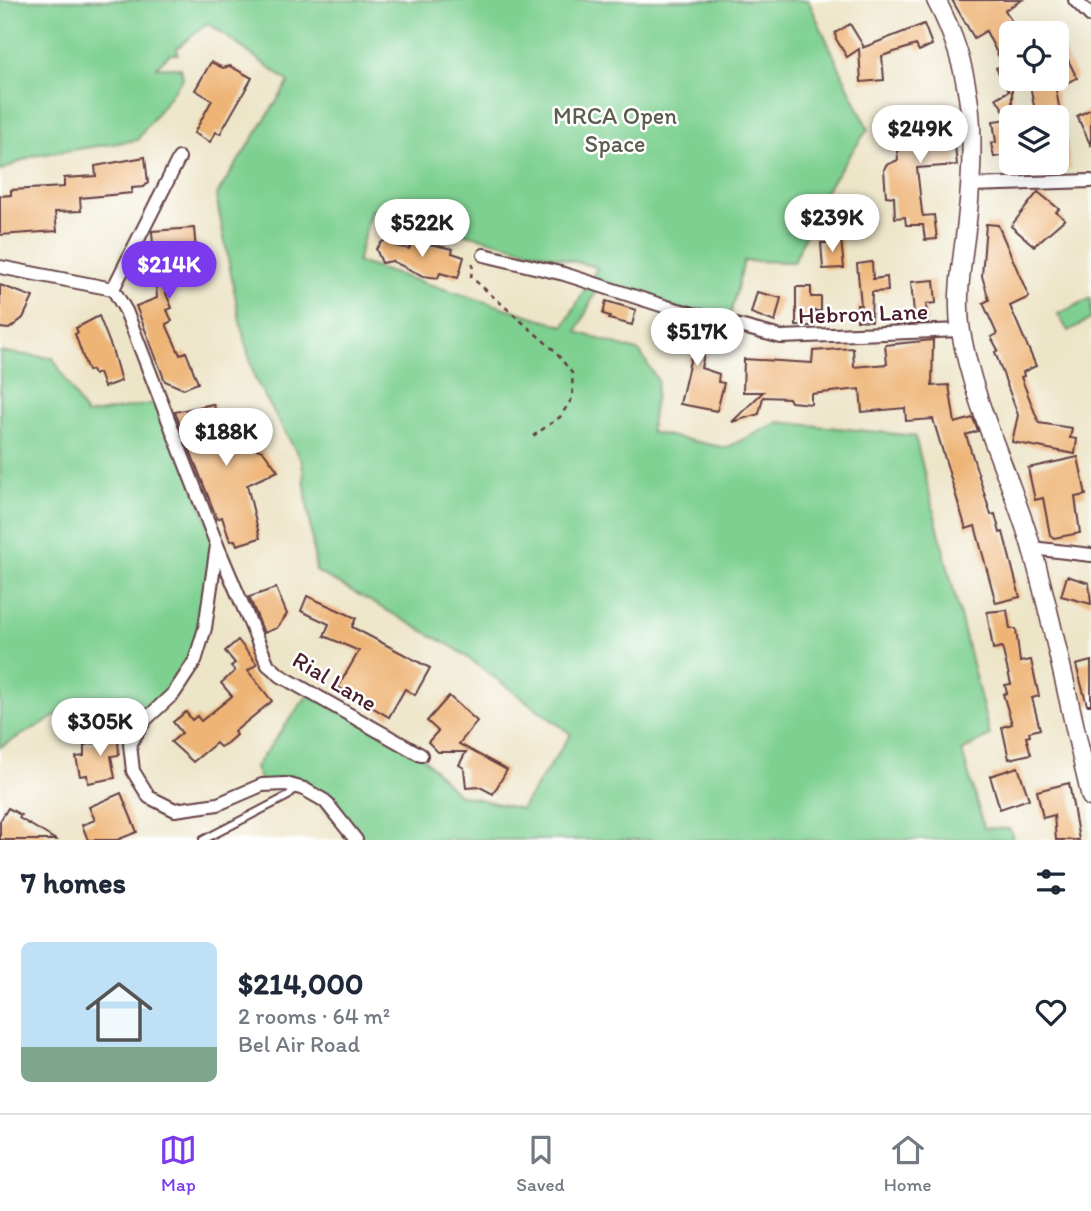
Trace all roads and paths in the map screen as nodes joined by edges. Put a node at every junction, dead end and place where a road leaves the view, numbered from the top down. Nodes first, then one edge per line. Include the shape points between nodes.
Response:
1 (936, 0) edge
2 (1077, 1) edge
3 (1091, 16) edge
4 (179, 158) dead end
5 (1091, 181) edge
6 (971, 185) junction
7 (484, 255) joint
8 (0, 267) edge
9 (113, 289) junction
10 (961, 330) junction
11 (533, 436) dead end
12 (217, 545) junction
13 (1032, 548) junction
14 (1091, 555) edge
15 (421, 755) dead end
16 (296, 787) junction
17 (1091, 797) edge
18 (203, 840) edge
19 (356, 840) edge

1 - 6 main road via 966,74 972,122
2 - 3 street
4 - 9 street
5 - 6 street
6 - 10 main road via 960,282
7 - 10 street, Hebron Lane via 781,337
7 - 11 path via 473,261 471,277 554,350 572,373 573,397 560,417
8 - 9 street
9 - 12 street, Rial Lane via 126,311
10 - 13 main road via 970,372
12 - 15 street, Rial Lane via 268,665
12 - 16 street via 205,628 195,662 130,744 133,771 149,797 176,810 218,804 262,785
13 - 14 street
13 - 17 main road
16 - 18 lane via 288,796
16 - 19 street via 325,802

